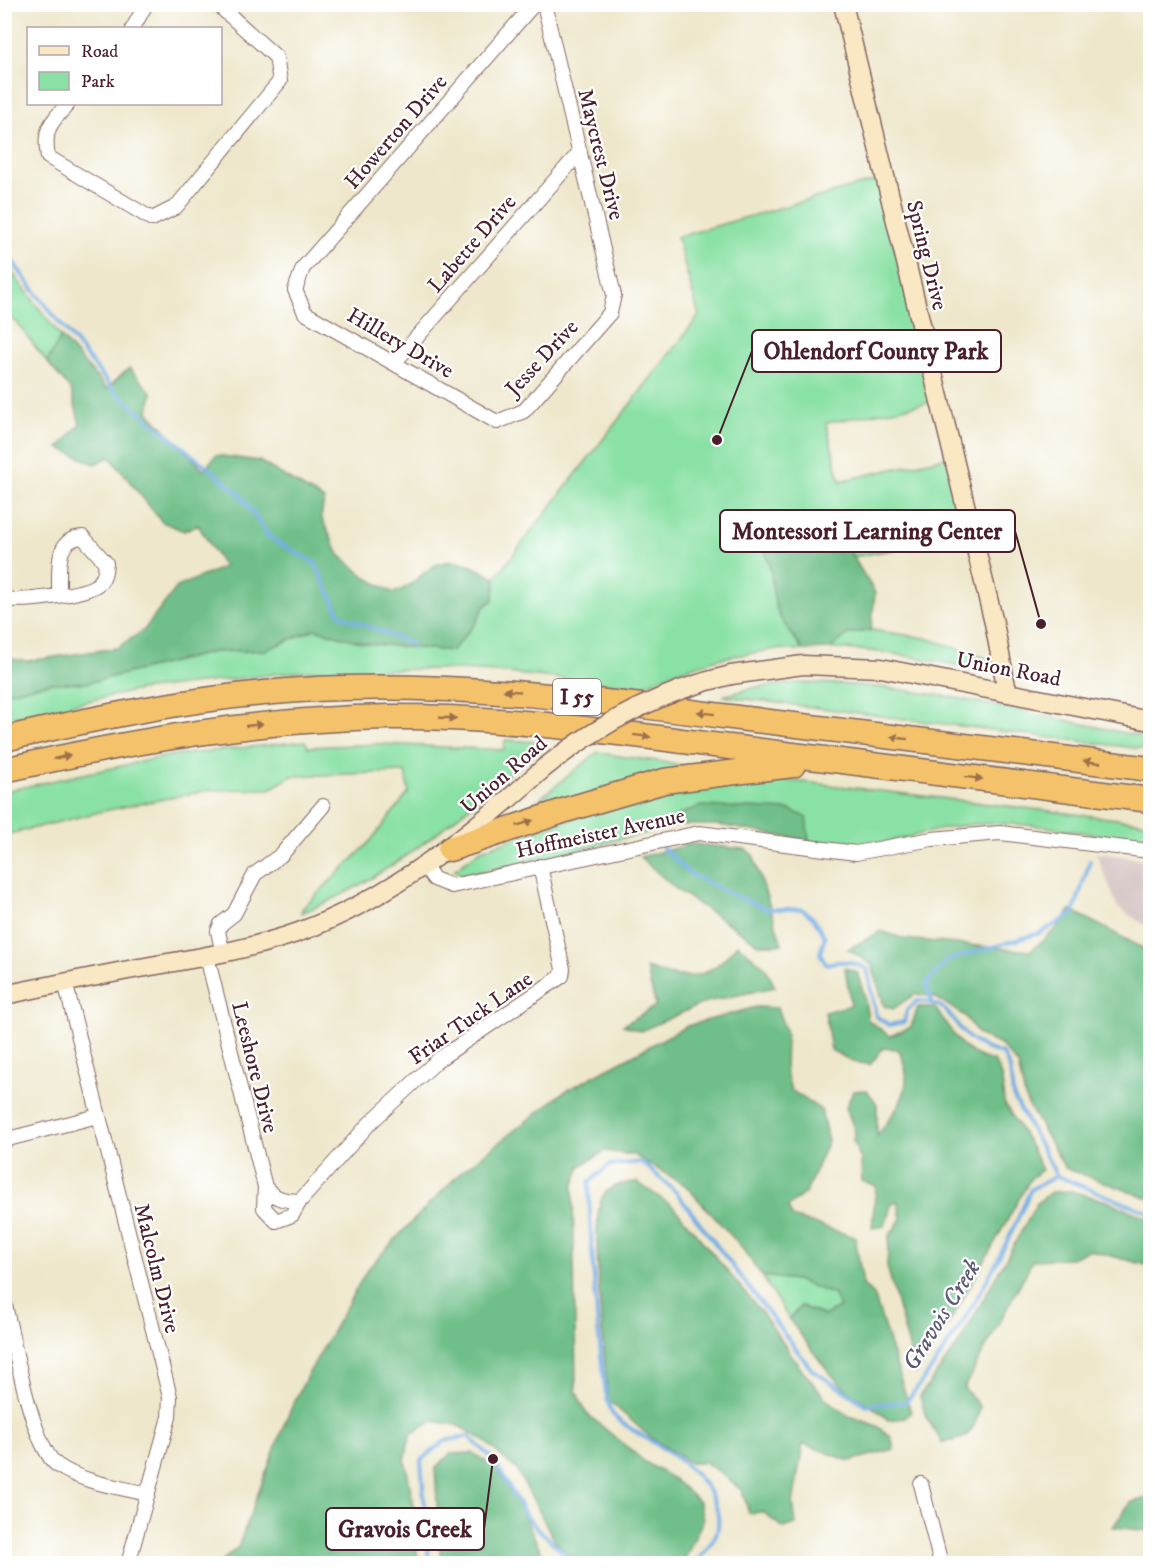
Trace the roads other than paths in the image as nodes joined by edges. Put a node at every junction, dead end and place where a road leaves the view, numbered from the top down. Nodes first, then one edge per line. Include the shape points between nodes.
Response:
1 (146, 4) edge
2 (217, 4) edge
3 (534, 4) edge
4 (544, 4) edge
5 (843, 4) edge
6 (134, 27) edge
7 (67, 105) edge
8 (580, 152) junction
9 (295, 290) joint
10 (610, 313) joint
11 (395, 362) junction
12 (497, 422) joint
13 (59, 595) junction
14 (4, 598) edge
15 (1007, 691) junction
16 (1150, 721) edge
17 (4, 739) edge
18 (832, 760) junction
19 (1150, 769) edge
20 (4, 770) edge
21 (1150, 800) edge
22 (323, 806) dead end
23 (450, 849) junction
24 (1150, 851) edge
25 (424, 865) junction
26 (540, 866) junction
27 (215, 955) junction
28 (65, 982) junction
29 (4, 995) edge
30 (98, 1116) junction
31 (4, 1140) edge
32 (265, 1186) junction
33 (300, 1201) junction
34 (4, 1301) edge
35 (921, 1484) dead end
36 (148, 1494) junction
37 (128, 1563) edge
38 (941, 1563) edge

1 - 6 street
2 - 7 street via 276,57 280,81 176,207 152,219 48,157 45,141 51,122
3 - 9 street, Howerton Drive via 303,268
4 - 8 street, Maycrest Drive
5 - 15 main road, Spring Drive via 992,612
8 - 10 street, Maycrest Drive via 614,295
8 - 11 street, Labette Drive
9 - 11 street, Hillery Drive via 305,313
10 - 12 street, Jesse Drive via 524,411
11 - 12 street, Hillery Drive
13 - 13 street via 96,586 105,575 106,563 83,537 74,537 61,550
13 - 14 street via 19,601
15 - 16 main road, Union Road
15 - 23 main road, Union Road, bridge via 864,666 781,667 693,685 627,712 584,738
19 -> 17 highway, I 55 via 598,699 468,688 361,687 276,692 148,708
20 -> 18 highway, I 55 via 201,731 390,717 571,727
18 -> 21 highway, I 55
23 -> 18 highway via 664,781
22 - 27 street, Leeshore Drive via 281,855 255,874 234,914 221,924
23 - 25 main road, Union Road
24 - 26 street, Hoffmeister Avenue via 1000,833 932,839 856,853 699,833
25 - 26 street, Hoffmeister Avenue via 434,879 452,886
25 - 27 main road, Union Road via 301,931
26 - 33 street, Friar Tuck Lane via 562,976 439,1059 370,1123
27 - 28 main road, Union Road
27 - 32 street, Leeshore Drive
28 - 29 main road, Union Road
28 - 30 street, Malcolm Drive
30 - 31 street
30 - 36 street, Malcolm Drive via 170,1397 169,1417
32 - 33 street via 273,1197
32 - 33 street, Leeshore Drive via 264,1208 276,1221 292,1215
34 - 36 street via 34,1424 54,1463 74,1475
35 - 38 street
36 - 37 street, Malcolm Drive

